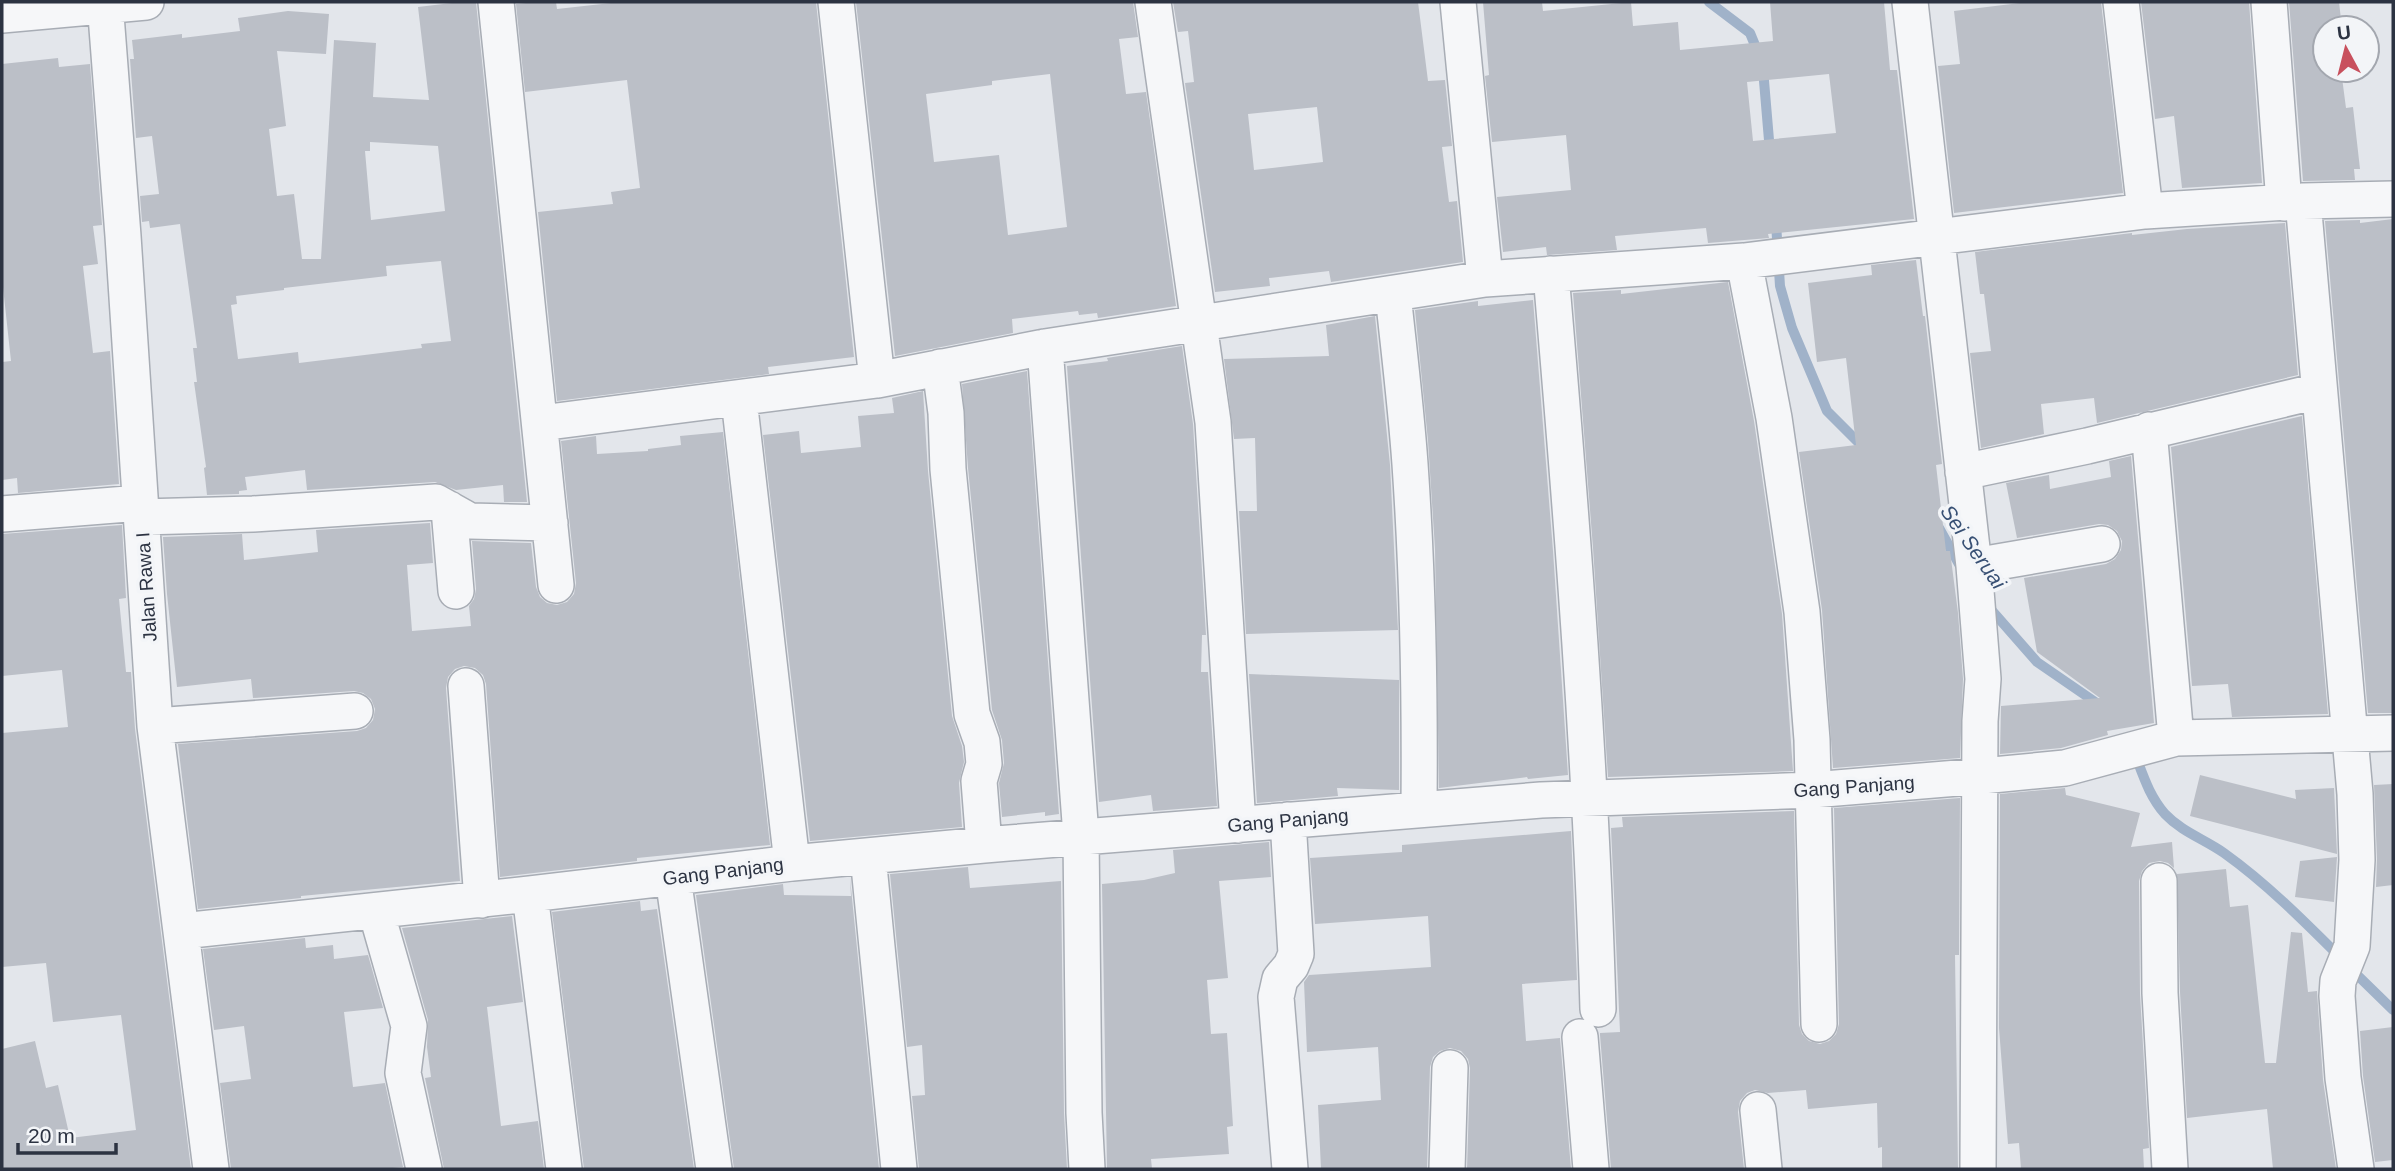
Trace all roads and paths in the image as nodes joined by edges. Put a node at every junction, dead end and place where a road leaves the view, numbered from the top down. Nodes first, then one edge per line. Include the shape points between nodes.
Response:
1 (146, 2) edge
2 (496, 2) edge
3 (836, 2) edge
4 (1153, 2) edge
5 (1458, 2) edge
6 (1910, 2) edge
7 (2120, 2) edge
8 (2269, 2) edge
9 (105, 3) edge
10 (2, 15) edge
11 (2393, 199) edge
12 (2293, 202) junction
13 (2146, 211) junction
14 (1936, 236) junction
15 (1751, 259) junction
16 (1551, 274) junction
17 (1485, 279) junction
18 (1393, 294) junction
19 (1199, 322) junction
20 (1045, 347) junction
21 (940, 367) junction
22 (877, 380) junction
23 (2318, 391) junction
24 (739, 399) junction
25 (541, 424) junction
26 (2149, 430) junction
27 (1963, 472) junction
28 (449, 509) junction
29 (140, 510) junction
30 (2, 514) edge
31 (550, 523) junction
32 (2102, 544) dead end
33 (1974, 571) junction
34 (556, 585) dead end
35 (456, 591) dead end
36 (466, 686) dead end
37 (355, 710) dead end
38 (155, 726) junction
39 (2393, 733) edge
40 (2349, 735) junction
41 (2147, 746) junction
42 (1982, 776) junction
43 (1812, 790) junction
44 (1591, 799) junction
45 (1419, 809) junction
46 (1288, 820) junction
47 (1238, 825) junction
48 (1081, 836) junction
49 (985, 845) junction
50 (868, 856) junction
51 (792, 863) junction
52 (673, 877) junction
53 (2159, 881) dead end
54 (530, 894) junction
55 (482, 900) junction
56 (376, 911) junction
57 (182, 931) junction
58 (1819, 1024) dead end
59 (1450, 1068) dead end
60 (1758, 1110) dead end
61 (211, 1169) edge
62 (424, 1169) edge
63 (564, 1169) edge
64 (714, 1169) edge
65 (899, 1169) edge
66 (1087, 1169) edge
67 (1290, 1169) edge
68 (1447, 1169) edge
69 (1591, 1169) edge
70 (1765, 1169) edge
71 (1978, 1169) edge
72 (2170, 1169) edge
73 (2356, 1169) edge

1 - 9 street
2 - 25 street
3 - 22 street
4 - 19 street
5 - 17 street
6 - 14 street
7 - 13 street
8 - 12 street
9 - 10 street
9 - 29 street, Jalan Rawa I
11 - 12 street
12 - 13 street
12 - 23 street
13 - 14 street
14 - 15 street
14 - 27 street
15 - 16 street
15 - 43 street via 1802,612
16 - 17 street
16 - 44 street
17 - 18 street
18 - 19 street
18 - 45 street via 1414,528
19 - 20 street
19 - 47 street via 1213,422
20 - 21 street
20 - 48 street
21 - 22 street
21 - 49 street via 972,714 982,742 984,764 979,781
22 - 24 street
23 - 26 street
23 - 40 street
24 - 25 street
24 - 51 street
25 - 31 street
26 - 27 street
26 - 41 street
27 - 33 street
28 - 29 street via 436,502 253,514
28 - 31 street via 470,521
28 - 35 street
29 - 30 street
29 - 38 street, Jalan Rawa I
31 - 34 street
32 - 33 street
33 - 42 street via 1983,679
36 - 55 street
37 - 38 street
38 - 57 street, Jalan Rawa I
39 - 40 street, Gang Panjang
40 - 41 street, Gang Panjang
40 - 73 street via 2357,860 2351,946 2338,981 2337,1014
41 - 42 street, Gang Panjang via 2065,768
42 - 43 street, Gang Panjang
42 - 71 street
43 - 44 street, Gang Panjang
43 - 58 street
44 - 45 street, Gang Panjang
44 - 69 street
45 - 46 street, Gang Panjang
46 - 47 street, Gang Panjang
46 - 67 street via 1296,954 1280,979 1276,998
47 - 48 street, Gang Panjang
48 - 49 street, Gang Panjang
48 - 66 street
49 - 50 street, Gang Panjang
50 - 51 street, Gang Panjang
50 - 65 street
51 - 52 street, Gang Panjang
52 - 54 street, Gang Panjang
52 - 64 street
53 - 72 street
54 - 55 street, Gang Panjang
54 - 63 street
55 - 56 street, Gang Panjang
56 - 57 street, Gang Panjang
56 - 62 street via 409,1026 403,1073
57 - 61 street, Jalan Rawa I
59 - 68 street
60 - 70 street

